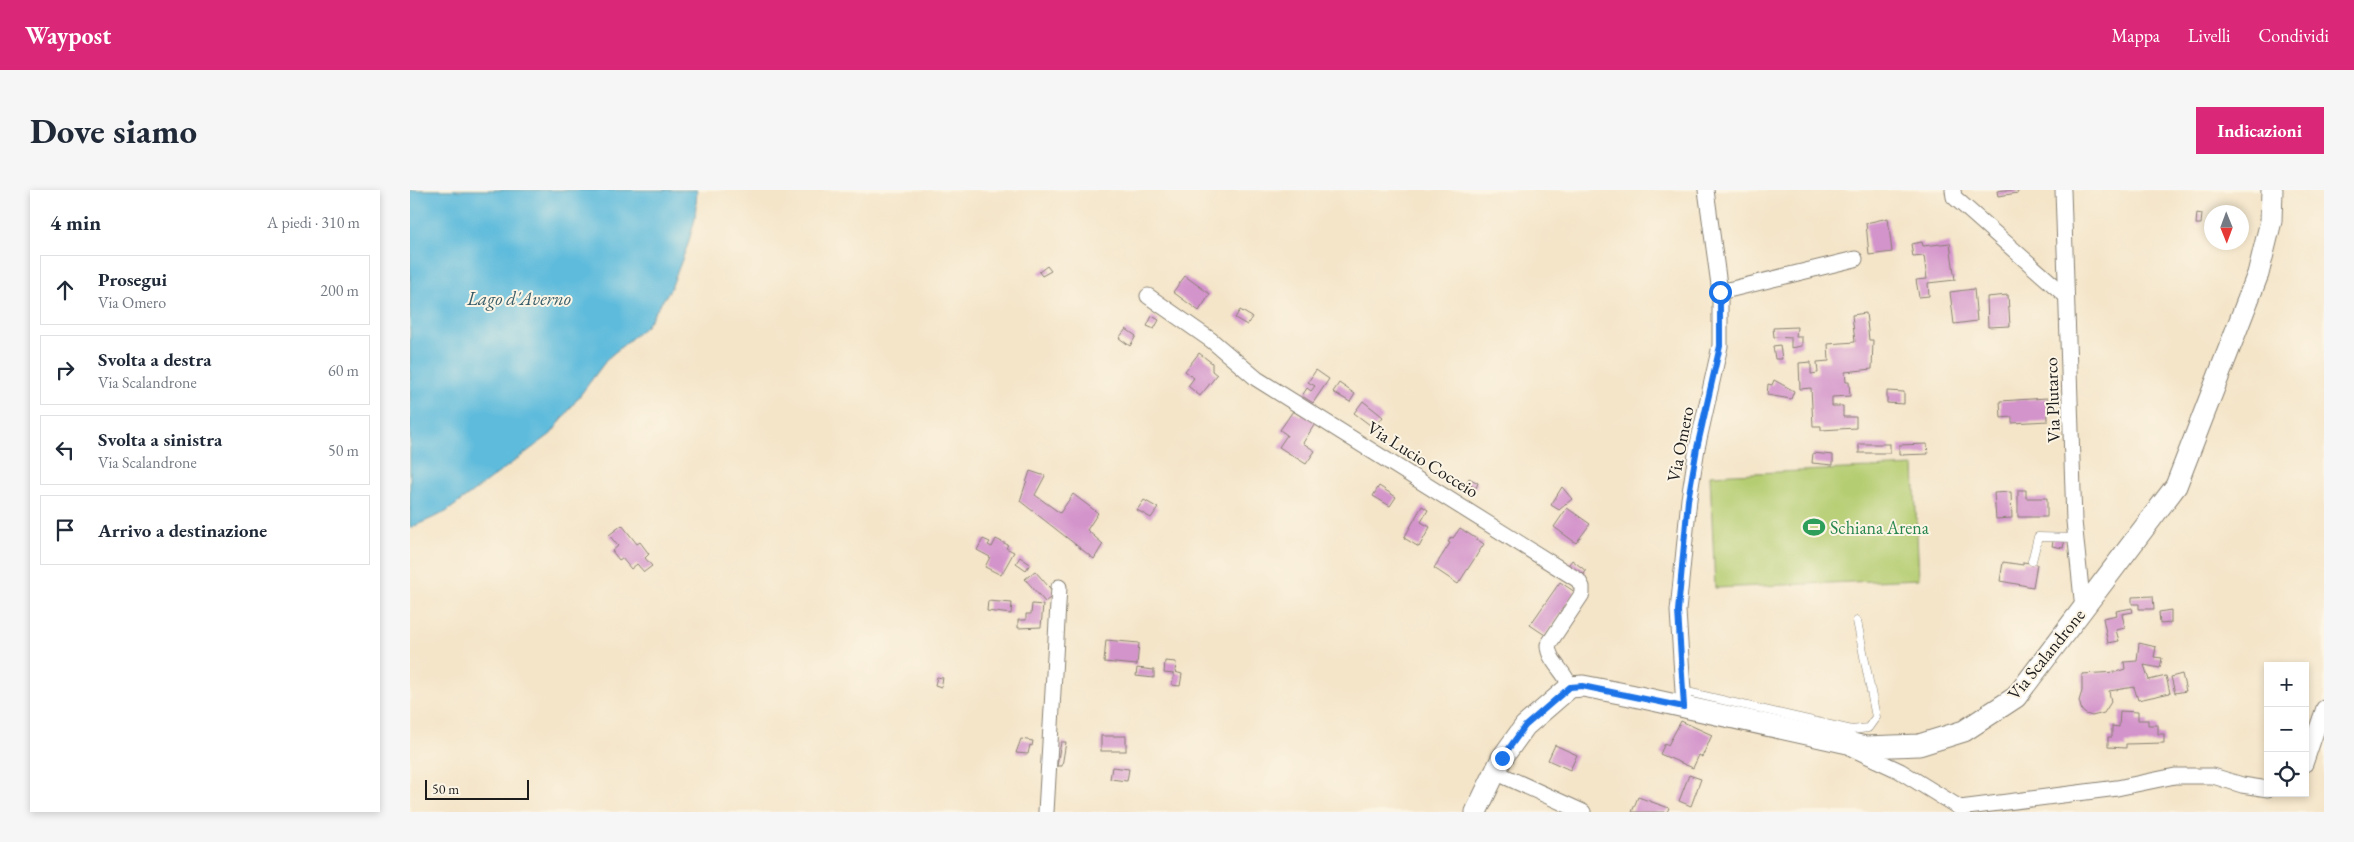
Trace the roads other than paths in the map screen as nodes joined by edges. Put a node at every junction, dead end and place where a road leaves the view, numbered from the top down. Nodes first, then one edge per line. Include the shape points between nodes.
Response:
1 (1706, 190) edge
2 (1953, 190) edge
3 (2063, 190) edge
4 (2272, 190) edge
5 (1855, 259) dead end
6 (1720, 292) junction
7 (1148, 296) dead end
8 (2066, 296) junction
9 (2076, 538) junction
10 (2032, 561) dead end
11 (1060, 587) dead end
12 (2082, 608) junction
13 (1857, 621) dead end
14 (1570, 687) junction
15 (1684, 699) junction
16 (2324, 708) edge
17 (1833, 740) junction
18 (2309, 752) edge
19 (1495, 772) junction
20 (2264, 789) edge
21 (1046, 812) edge
22 (1476, 812) edge
23 (1583, 812) edge

1 - 6 street, Via Omero
2 - 8 street via 1954,197
3 - 8 street, Via Plutarco
4 - 12 street, Via Scalandrone via 2270,221 2258,274 2176,486
5 - 6 street
6 - 15 street, Via Omero via 1720,346 1688,500 1678,611
7 - 14 street, Via Lucio Cocceio via 1211,340 1257,379 1578,580 1582,594 1548,645 1551,657
8 - 9 street, Via Plutarco
9 - 10 lane via 2038,537
9 - 12 street, Via Plutarco
11 - 21 street
12 - 17 street, Via Scalandrone via 2016,697 1964,731 1919,745 1866,747
13 - 15 lane via 1876,717 1868,728 1852,730
14 - 15 street, Via Scalandrone
14 - 19 street via 1525,726
15 - 17 street, Via Scalandrone
16 - 18 street
17 - 20 street via 1900,771 1960,808 2117,788 2175,776 2213,776 2242,786
19 - 22 street
19 - 23 street

